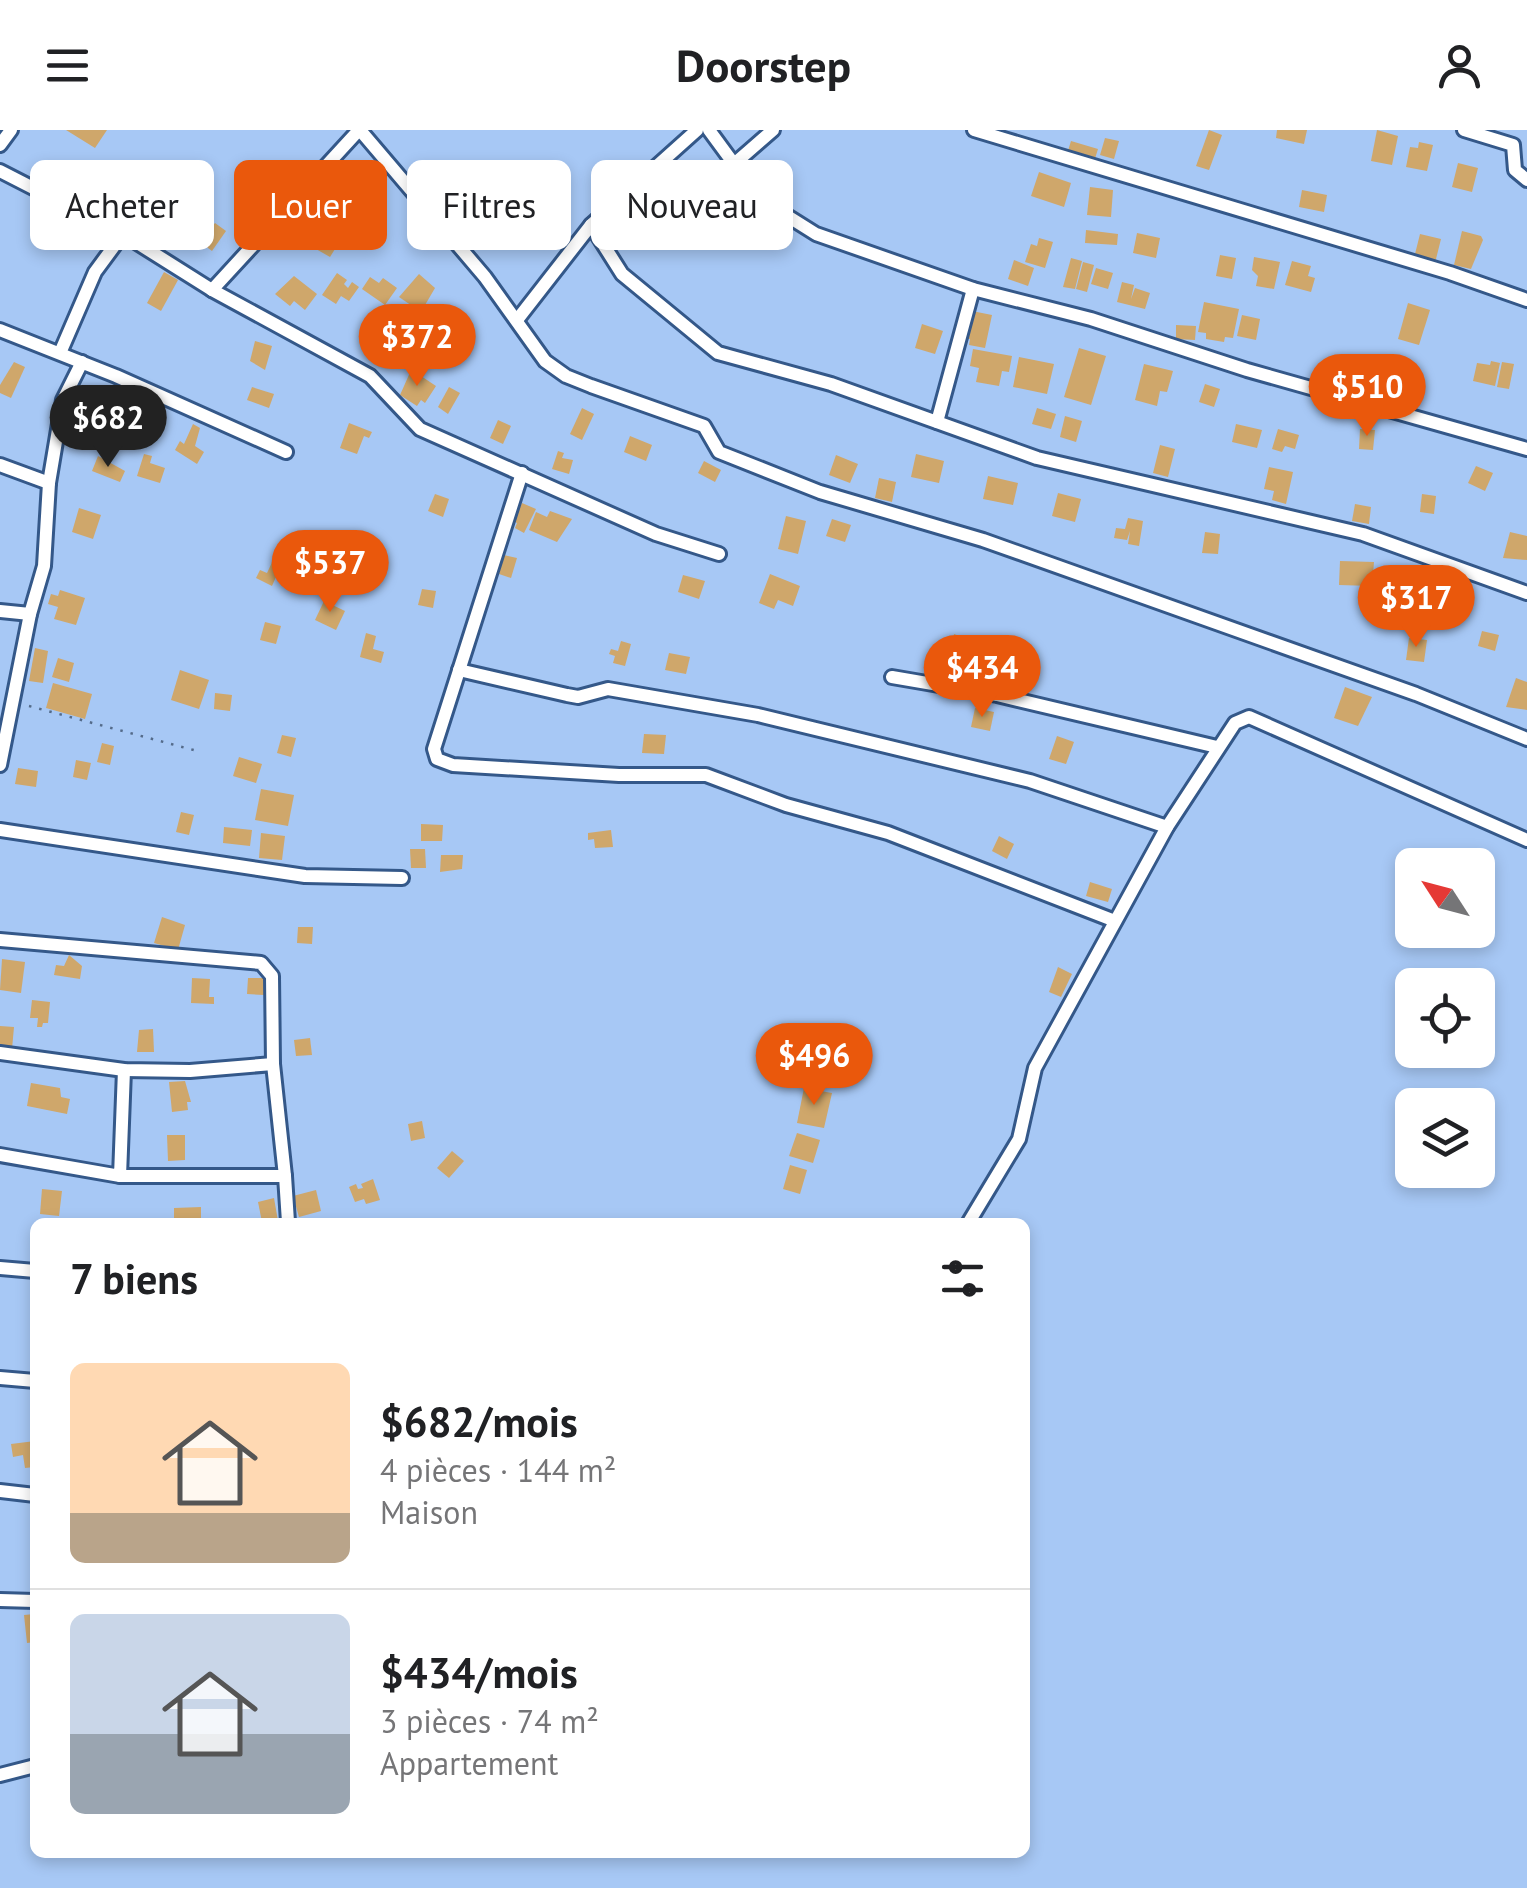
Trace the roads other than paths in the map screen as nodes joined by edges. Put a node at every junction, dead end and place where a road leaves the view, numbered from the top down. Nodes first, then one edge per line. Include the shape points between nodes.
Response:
1 (11, 130) edge
2 (360, 130) edge
3 (697, 130) edge
4 (709, 130) edge
5 (773, 130) edge
6 (974, 130) edge
7 (1464, 130) edge
8 (0, 146) edge
9 (664, 160) edge
10 (731, 160) edge
11 (739, 160) edge
12 (0, 171) edge
13 (1527, 180) edge
14 (30, 186) edge
15 (793, 220) edge
16 (591, 225) edge
17 (111, 250) edge
18 (148, 250) edge
19 (607, 250) edge
20 (212, 290) junction
21 (973, 290) junction
22 (1527, 300) edge
23 (518, 320) junction
24 (0, 330) edge
25 (60, 352) junction
26 (82, 362) junction
27 (937, 422) junction
28 (1527, 449) edge
29 (286, 452) dead end
30 (0, 465) edge
31 (522, 473) junction
32 (50, 483) junction
33 (719, 554) dead end
34 (1527, 593) edge
35 (0, 610) edge
36 (30, 614) junction
37 (459, 670) junction
38 (892, 677) dead end
39 (3, 735) edge
40 (1527, 738) edge
41 (1217, 747) junction
42 (0, 766) edge
43 (1167, 827) junction
44 (0, 830) edge
45 (1527, 840) edge
46 (402, 878) dead end
47 (1115, 921) junction
48 (0, 940) edge
49 (0, 1053) edge
50 (273, 1064) junction
51 (124, 1070) junction
52 (0, 1155) edge
53 (120, 1176) junction
54 (284, 1176) junction
55 (288, 1218) edge
56 (971, 1218) edge
57 (0, 1268) edge
58 (30, 1271) edge
59 (0, 1378) edge
60 (30, 1381) edge
61 (0, 1491) edge
62 (30, 1494) edge
63 (0, 1600) edge
64 (30, 1602) edge
65 (30, 1767) edge
66 (0, 1775) edge

1 - 8 street
2 - 20 street
2 - 23 street
3 - 9 street
4 - 10 street
5 - 11 street
6 - 22 street
7 - 13 street via 1513,145 1515,170
12 - 14 street
15 - 21 street via 816,234
16 - 23 street
17 - 25 street via 94,272
18 - 20 street
19 - 27 street via 622,274 718,353
20 - 31 street via 370,376 420,429
21 - 27 street
21 - 28 street
23 - 40 street via 545,361 566,376 704,426 727,456 820,492 984,540
24 - 25 street
25 - 26 street
26 - 29 street
26 - 32 street via 63,400
27 - 34 street via 1074,468 1363,534
30 - 32 street
31 - 33 street via 656,534
31 - 37 street
32 - 36 street via 44,566
35 - 36 street
36 - 39 street
37 - 43 street via 578,697 608,689 758,714 1030,781
37 - 47 street via 434,749 437,760 706,775 888,833
38 - 41 street
39 - 42 street
41 - 43 street
41 - 45 street via 1235,723 1249,717
43 - 47 street
44 - 46 street via 305,876
47 - 56 street via 1036,1068 1019,1139
48 - 50 street via 261,964 272,976
49 - 51 street
50 - 51 street
50 - 54 street
51 - 53 street
52 - 53 street
53 - 54 street
54 - 55 street
57 - 58 street
59 - 60 street
61 - 62 street
63 - 64 street
65 - 66 street

